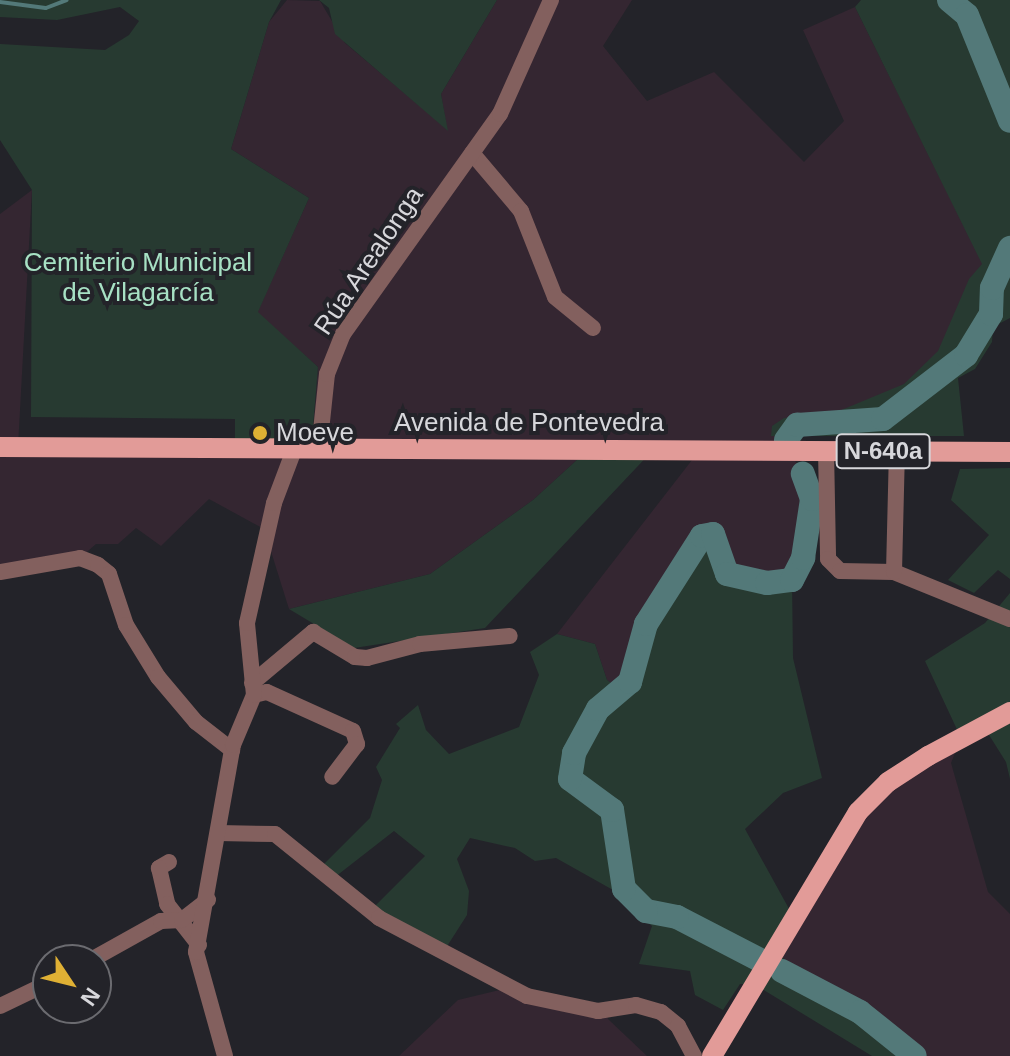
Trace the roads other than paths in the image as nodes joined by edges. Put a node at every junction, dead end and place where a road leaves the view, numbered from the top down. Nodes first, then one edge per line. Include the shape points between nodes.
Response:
1 (551, 0) edge
2 (472, 153) junction
3 (593, 328) dead end
4 (0, 447) edge
5 (294, 450) junction
6 (319, 450) junction
7 (826, 450) junction
8 (897, 451) junction
9 (1010, 452) edge
10 (0, 572) edge
11 (894, 572) junction
12 (1010, 619) edge
13 (510, 636) dead end
14 (253, 689) junction
15 (1010, 712) edge
16 (232, 750) junction
17 (332, 777) dead end
18 (218, 833) junction
19 (169, 862) dead end
20 (208, 900) junction
21 (182, 920) junction
22 (199, 945) junction
23 (112, 948) edge
24 (32, 991) edge
25 (0, 1006) edge
26 (225, 1056) edge
27 (694, 1056) edge
28 (712, 1056) edge

1 - 2 street, Rúa Arealonga via 500,114
2 - 3 street via 521,211 555,297
2 - 6 street, Rúa Arealonga via 343,334 327,374
4 - 5 main road, Avenida de Pontevedra / N-640a
5 - 6 main road, Avenida de Pontevedra / N-640a
5 - 14 street via 274,503 247,623
6 - 7 main road, Avenida de Pontevedra / N-640a
7 - 8 main road, Avenida de Pontevedra / N-640a
7 - 11 street via 828,559 840,571
8 - 9 main road, Avenida de Pontevedra / N-640a
8 - 11 street
10 - 16 street via 80,558 98,565 109,574 126,625 158,677 196,722
11 - 12 street
13 - 14 street via 420,644 367,658 355,657 313,632
14 - 16 street
14 - 17 street via 353,731 357,744
15 - 28 main road via 908,769 858,812
16 - 18 street
18 - 20 street
18 - 27 street via 275,834 379,918 527,996 598,1011 636,1005 661,1012 678,1026
19 - 21 street via 159,868 167,904
20 - 21 street
20 - 22 street
21 - 22 street
21 - 23 street via 161,921
22 - 26 street via 196,952
24 - 25 street

